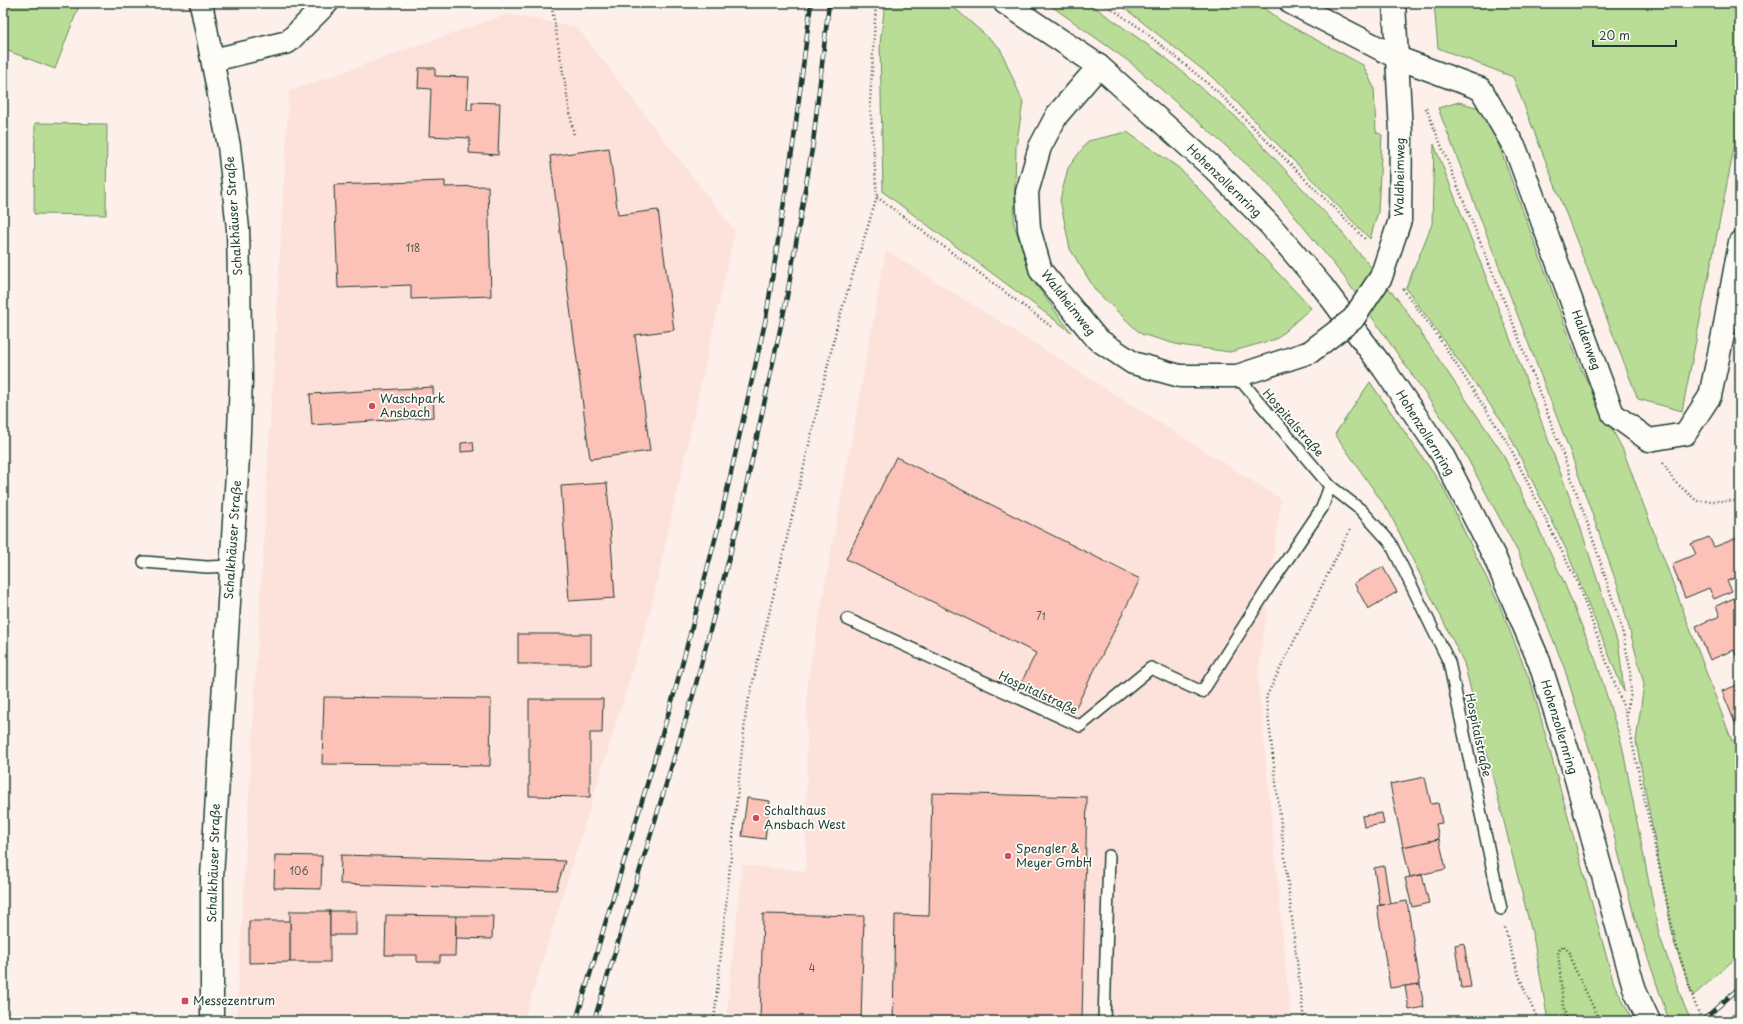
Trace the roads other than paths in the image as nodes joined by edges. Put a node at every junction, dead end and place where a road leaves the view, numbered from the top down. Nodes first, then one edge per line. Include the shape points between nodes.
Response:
1 (201, 3) edge
2 (327, 3) edge
3 (1005, 3) edge
4 (1291, 3) edge
5 (1394, 3) edge
6 (1398, 58) junction
7 (214, 60) junction
8 (1099, 66) junction
9 (1740, 242) edge
10 (1237, 376) junction
11 (1330, 486) junction
12 (144, 562) dead end
13 (231, 566) junction
14 (847, 619) dead end
15 (1109, 856) dead end
16 (1501, 909) road end
17 (212, 1021) edge
18 (1104, 1021) edge
19 (1649, 1021) edge

1 - 7 street, Schalkhäuser Straße
2 - 7 street via 288,42
3 - 8 street, Hohenzollernring
4 - 6 street, Haldenweg
5 - 6 street, Waldheimweg
6 - 9 street, Haldenweg via 1481,89 1516,150 1613,414 1649,440 1685,434 1710,396
6 - 10 street, Waldheimweg, bridge via 1401,132 1400,220 1381,277 1353,319 1310,352
7 - 13 street, Schalkhäuser Straße via 229,146 238,229 241,380
8 - 10 street, Waldheimweg via 1057,115 1040,147 1027,192 1029,229 1041,271 1097,339 1133,363 1180,376
8 - 19 street, Hohenzollernring via 1213,168 1270,225 1322,286 1384,369 1442,454 1494,556 1539,661 1571,761 1635,991
10 - 11 lane, Hospitalstraße
11 - 14 lane, Hospitalstraße via 1322,508 1202,692 1151,668 1080,726
11 - 16 lane, Hospitalstraße via 1361,510 1390,542 1449,662
12 - 13 lane via 207,568
13 - 17 street, Schalkhäuser Straße via 212,877
15 - 18 lane

